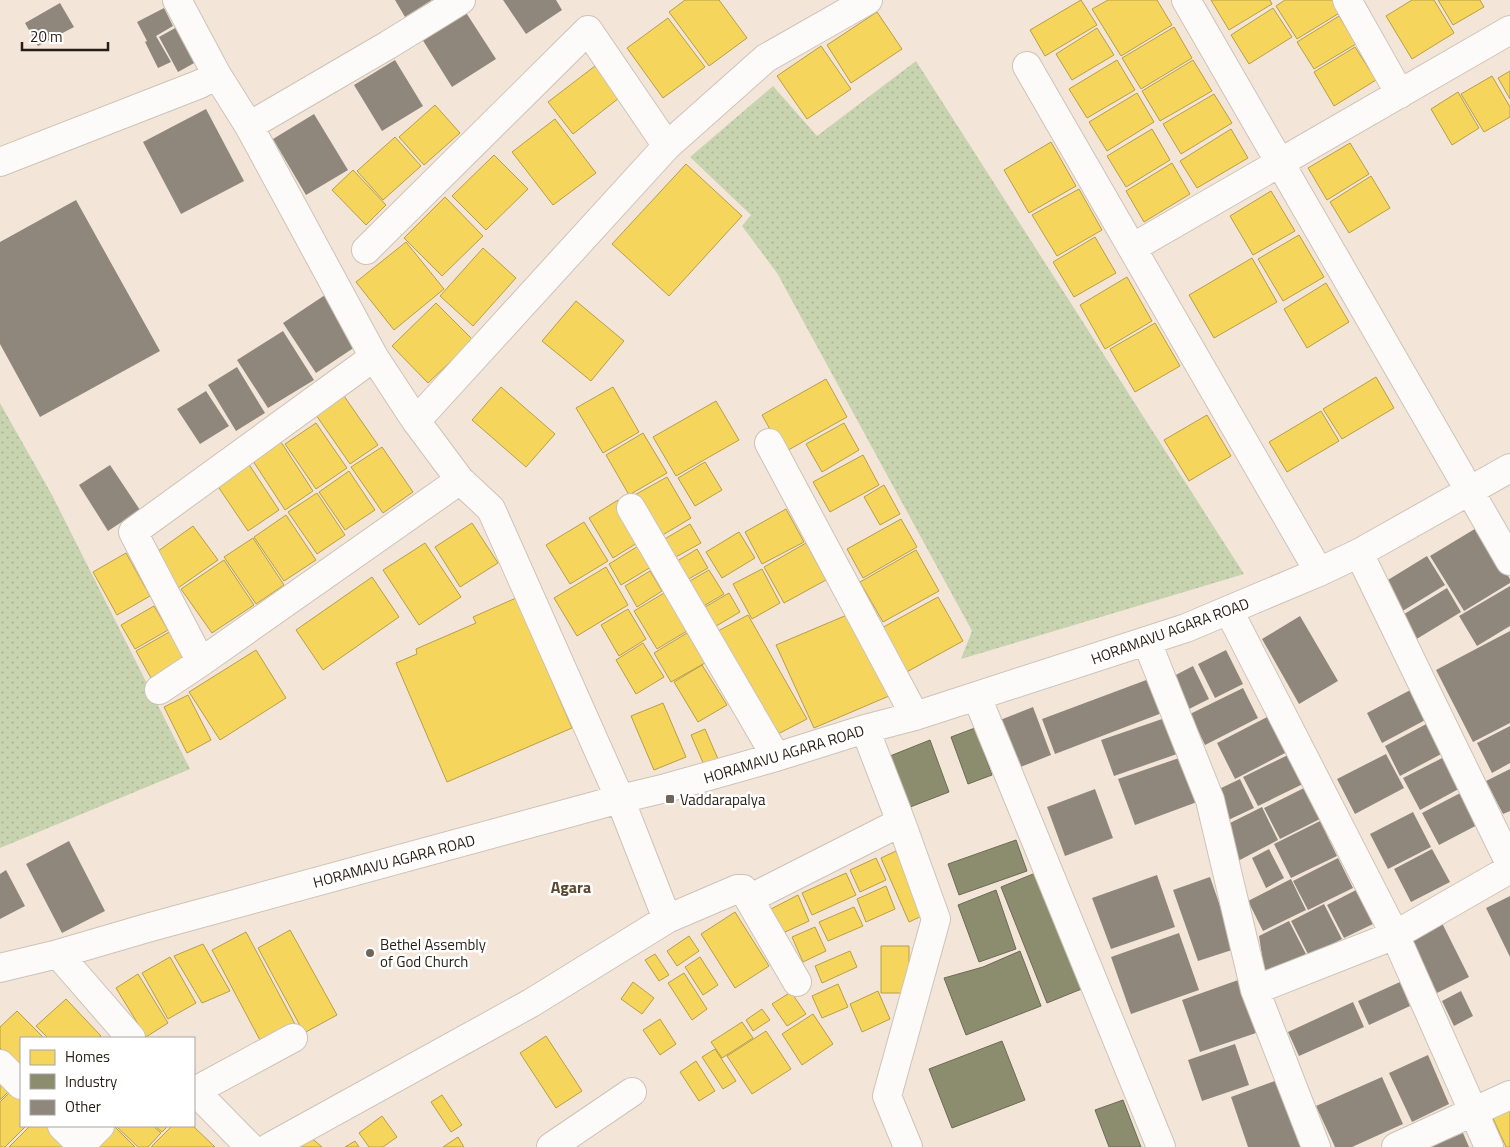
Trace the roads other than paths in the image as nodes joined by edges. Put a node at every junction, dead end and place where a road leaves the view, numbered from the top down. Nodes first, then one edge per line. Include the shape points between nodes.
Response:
1 (177, 0) edge
2 (461, 0) edge
3 (868, 0) edge
4 (1186, 0) edge
5 (1347, 0) edge
6 (1510, 30) edge
7 (1027, 66) dead end
8 (218, 75) junction
9 (1400, 94) junction
10 (249, 126) junction
11 (667, 146) junction
12 (0, 162) edge
13 (1280, 163) junction
14 (1132, 248) junction
15 (366, 250) dead end
16 (374, 357) junction
17 (416, 421) junction
18 (769, 443) dead end
19 (1510, 468) edge
20 (460, 480) junction
21 (1469, 491) junction
22 (631, 508) dead end
23 (1359, 553) junction
24 (1510, 561) edge
25 (1319, 572) junction
26 (1229, 611) junction
27 (1147, 642) junction
28 (201, 662) junction
29 (158, 690) dead end
30 (977, 697) junction
31 (915, 716) junction
32 (866, 729) junction
33 (776, 757) junction
34 (620, 799) junction
35 (901, 822) junction
36 (1510, 864) edge
37 (1510, 869) edge
38 (749, 899) junction
39 (667, 920) junction
40 (1395, 935) junction
41 (58, 954) junction
42 (0, 968) edge
43 (798, 982) dead end
44 (1255, 990) junction
45 (130, 1037) edge
46 (293, 1038) dead end
47 (0, 1064) edge
48 (20, 1084) edge
49 (195, 1089) edge
50 (195, 1091) edge
51 (632, 1092) dead end
52 (1510, 1095) edge
53 (1473, 1112) junction
54 (63, 1127) edge
55 (99, 1127) edge
56 (80, 1146) edge
57 (252, 1146) edge
58 (552, 1147) edge
59 (908, 1147) edge
60 (1161, 1147) edge
61 (1316, 1147) edge
62 (1396, 1147) edge
63 (1488, 1147) edge

1 - 8 street
2 - 10 street
3 - 11 street via 766,58
4 - 13 street
5 - 9 street
6 - 9 street
7 - 14 street
8 - 10 street
8 - 12 street
9 - 13 street
10 - 16 street
11 - 15 street via 588,30
11 - 17 street
13 - 14 street
13 - 21 street
14 - 25 street
16 - 17 street
16 - 28 street via 133,532
17 - 20 street
18 - 31 street
19 - 21 street, HORAMAVU AGARA ROAD
20 - 28 street
20 - 34 street via 491,509
21 - 23 street, HORAMAVU AGARA ROAD
21 - 24 street
22 - 33 street
23 - 25 street, HORAMAVU AGARA ROAD
23 - 36 street
25 - 26 street, HORAMAVU AGARA ROAD
26 - 27 street, HORAMAVU AGARA ROAD
26 - 40 street
27 - 30 street, HORAMAVU AGARA ROAD
27 - 44 street via 1210,800
28 - 29 street
30 - 31 street, HORAMAVU AGARA ROAD
30 - 60 street
31 - 32 street, HORAMAVU AGARA ROAD
32 - 33 street, HORAMAVU AGARA ROAD
32 - 35 street
33 - 34 street, HORAMAVU AGARA ROAD
34 - 39 street
34 - 41 street, HORAMAVU AGARA ROAD
35 - 38 street
35 - 59 street via 936,919 887,1096
37 - 40 street
38 - 39 street via 743,889 737,889
38 - 43 street
39 - 57 street via 531,1003
40 - 44 street
40 - 53 street
41 - 42 street, HORAMAVU AGARA ROAD
41 - 45 street
44 - 61 street
46 - 49 street
47 - 48 street
50 - 57 street
51 - 58 street
52 - 53 street
53 - 62 street
53 - 63 street
54 - 56 street
55 - 56 street

